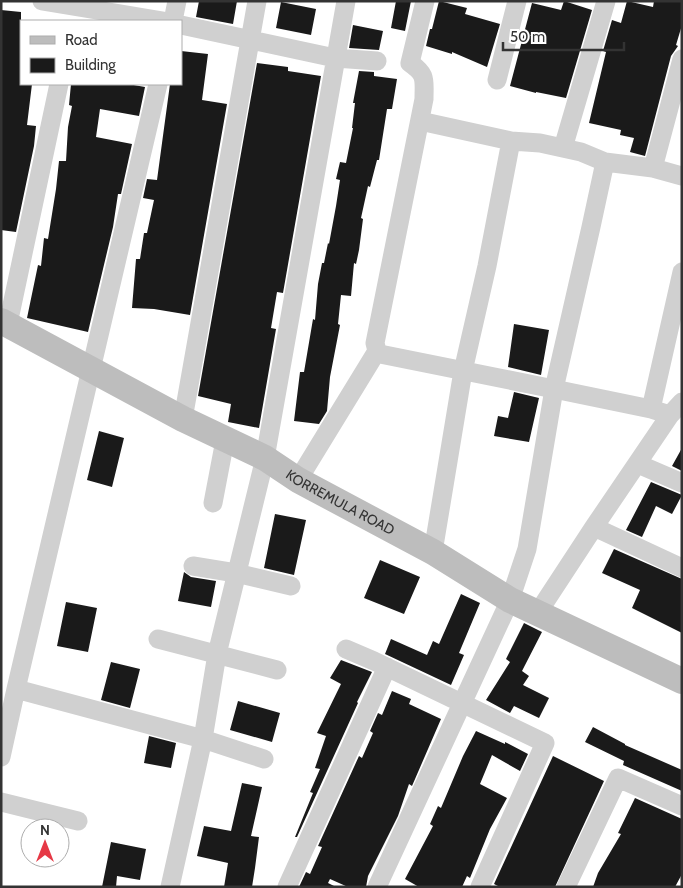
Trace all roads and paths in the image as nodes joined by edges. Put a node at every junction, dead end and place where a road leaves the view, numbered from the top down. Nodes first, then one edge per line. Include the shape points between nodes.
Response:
1 (42, 1) edge
2 (177, 1) edge
3 (257, 1) edge
4 (346, 1) edge
5 (425, 1) edge
6 (517, 1) edge
7 (606, 1) edge
8 (75, 10) edge
9 (155, 20) edge
10 (173, 20) edge
11 (182, 25) edge
12 (250, 39) junction
13 (335, 58) junction
14 (682, 59) edge
15 (377, 61) dead end
16 (497, 80) dead end
17 (60, 85) edge
18 (158, 85) edge
19 (420, 121) junction
20 (511, 141) junction
21 (563, 148) junction
22 (605, 162) junction
23 (653, 168) junction
24 (682, 176) edge
25 (682, 272) edge
26 (5, 322) edge
27 (377, 351) junction
28 (92, 369) junction
29 (463, 371) junction
30 (554, 389) junction
31 (676, 409) edge
32 (651, 410) junction
33 (183, 419) junction
34 (225, 440) junction
35 (265, 458) junction
36 (638, 464) junction
37 (298, 480) junction
38 (682, 483) edge
39 (213, 503) dead end
40 (594, 526) junction
41 (433, 552) junction
42 (192, 566) dead end
43 (682, 568) edge
44 (236, 573) junction
45 (291, 586) dead end
46 (510, 600) junction
47 (537, 614) junction
48 (158, 638) dead end
49 (346, 649) dead end
50 (217, 654) junction
51 (387, 667) junction
52 (277, 670) dead end
53 (682, 681) edge
54 (16, 689) junction
55 (462, 703) junction
56 (203, 739) junction
57 (1, 756) edge
58 (264, 759) dead end
59 (1, 802) edge
60 (682, 806) edge
61 (78, 821) dead end
62 (170, 887) edge
63 (287, 887) edge
64 (378, 887) edge
65 (480, 887) edge
66 (566, 887) edge

1 - 8 street
2 - 10 street
3 - 12 street
4 - 13 street
5 - 19 street via 410,63 420,70 424,79
6 - 16 street
7 - 21 street
8 - 9 street
11 - 12 street
12 - 13 street
12 - 33 street
13 - 15 street
13 - 35 street
14 - 23 street
17 - 26 street
18 - 28 street
19 - 20 street
19 - 27 street via 375,343
20 - 21 street
20 - 29 street
21 - 22 street
22 - 23 street
22 - 30 street
23 - 24 street
25 - 32 street
26 - 28 street, KORREMULA ROAD
27 - 29 street
27 - 37 street
28 - 33 street, KORREMULA ROAD
28 - 54 street
29 - 30 street
29 - 41 street
30 - 32 street
30 - 46 street via 527,549
31 - 32 street
31 - 36 street
33 - 34 street, KORREMULA ROAD
34 - 35 street, KORREMULA ROAD
34 - 39 street
35 - 37 street, KORREMULA ROAD
35 - 44 street
36 - 38 street
36 - 40 street
37 - 41 street, KORREMULA ROAD
40 - 43 street
40 - 47 street
41 - 46 street, KORREMULA ROAD
42 - 44 street
44 - 45 street
44 - 50 street
46 - 47 street, KORREMULA ROAD
46 - 55 street
47 - 53 street, KORREMULA ROAD
48 - 50 street
49 - 51 street
50 - 52 street
50 - 56 street
51 - 55 street
51 - 63 street
54 - 56 street
54 - 57 street
55 - 64 street
55 - 65 street via 546,743
56 - 58 street
56 - 62 street
59 - 61 street
60 - 66 street via 618,778

